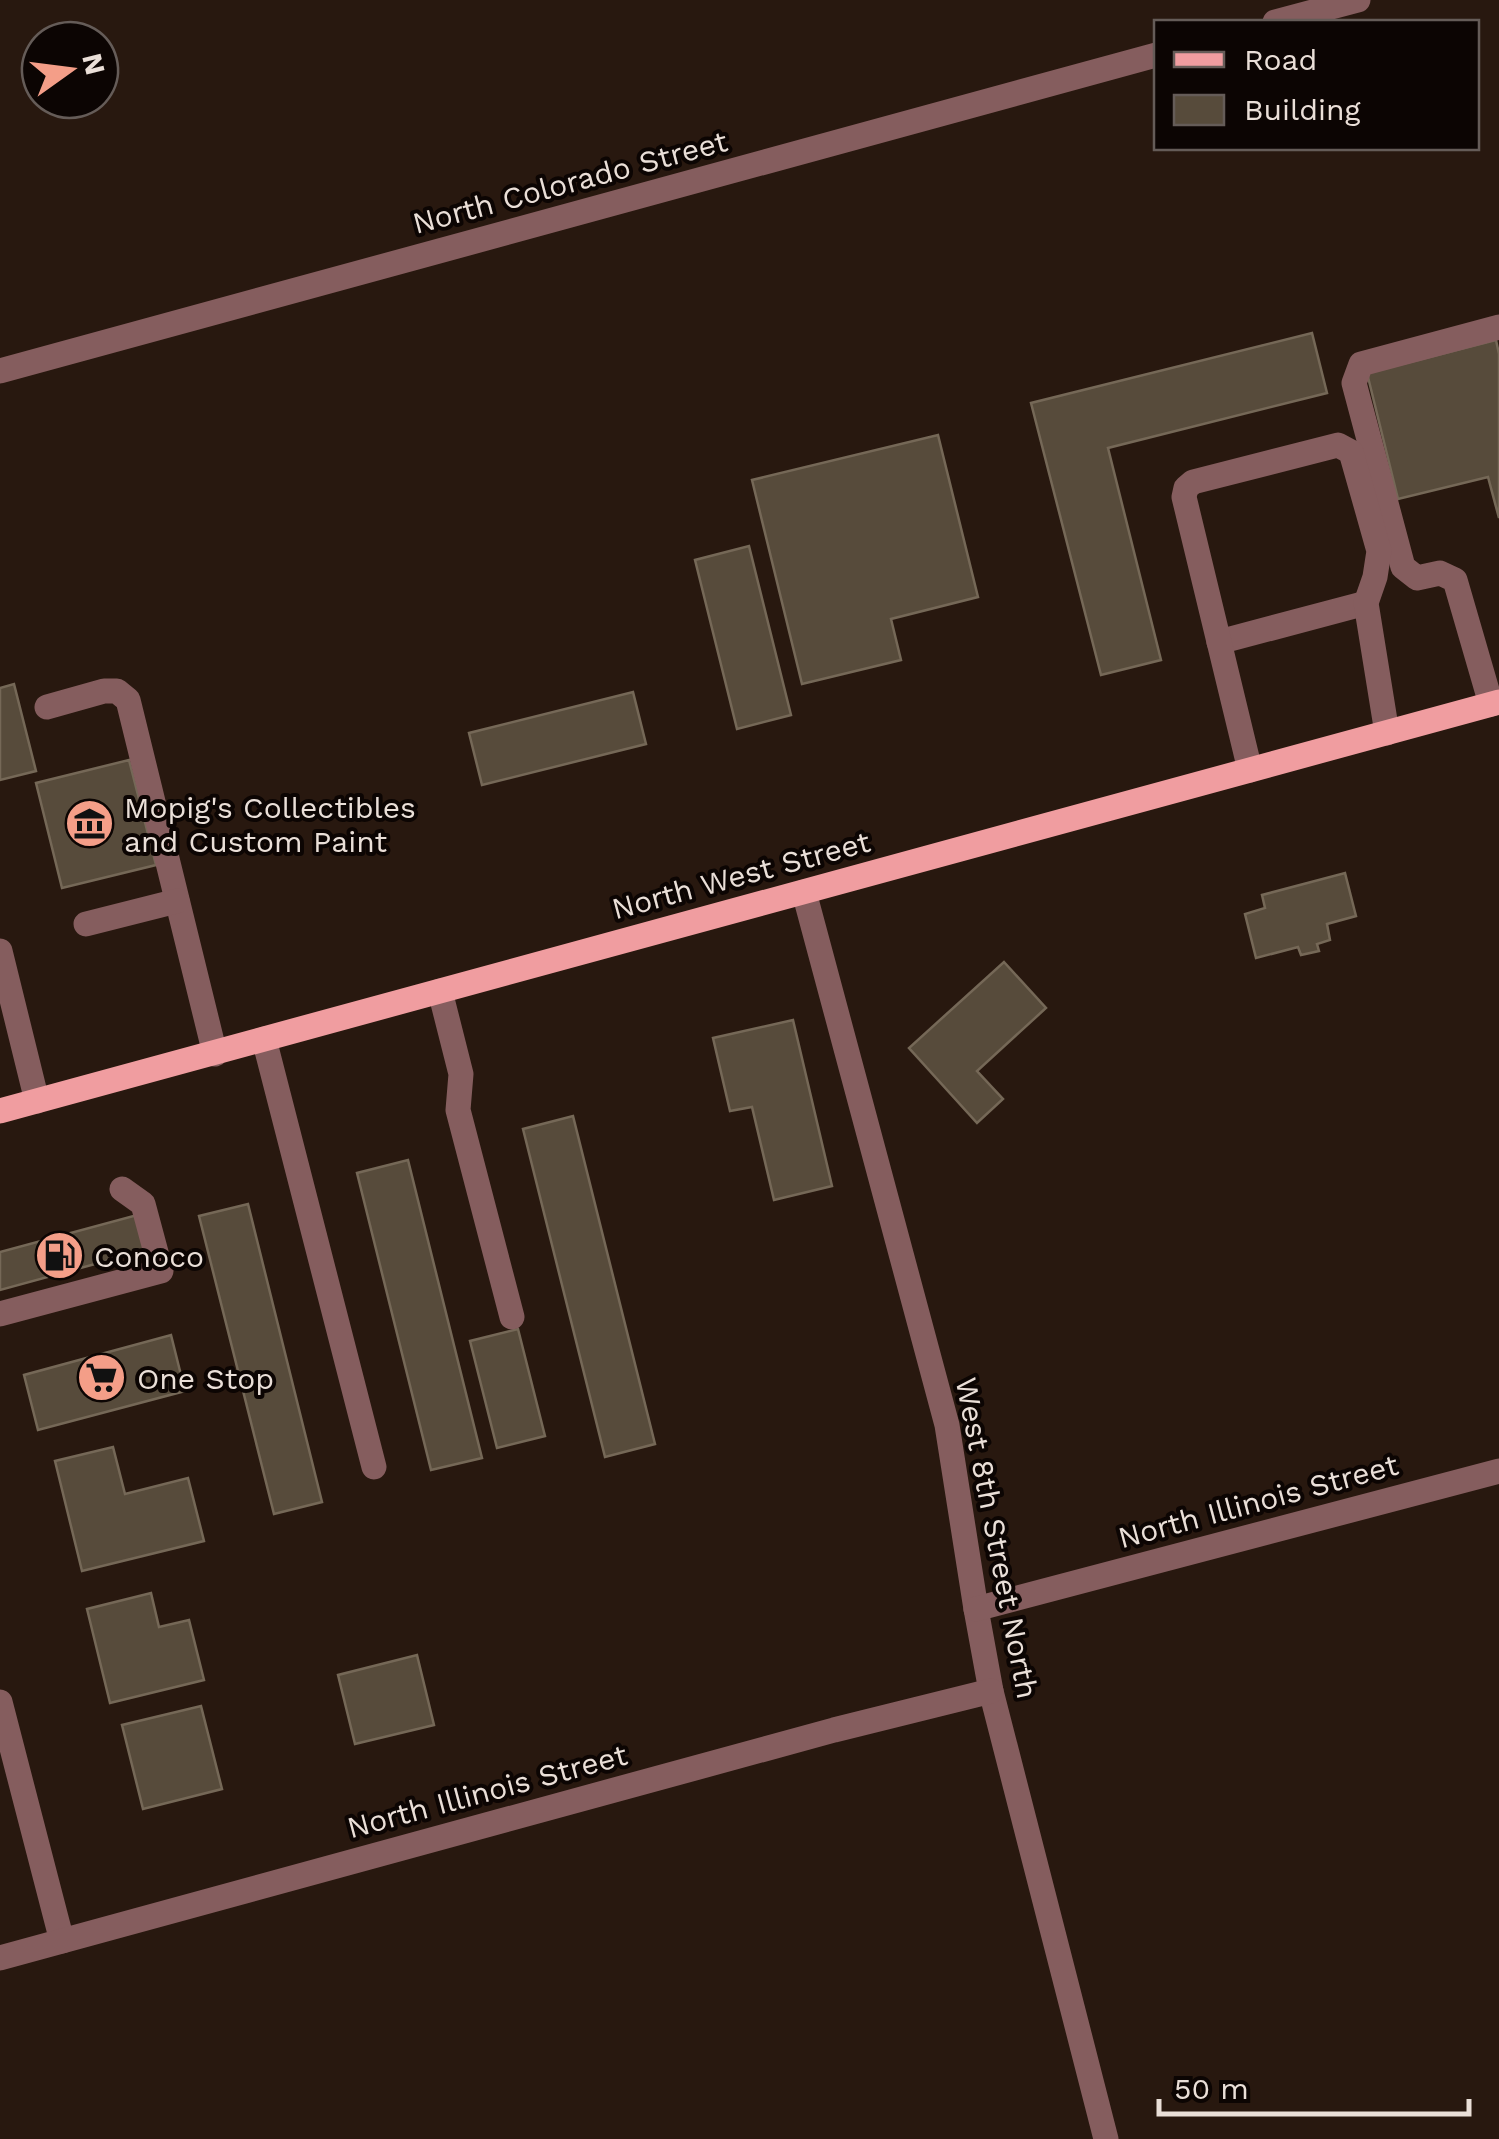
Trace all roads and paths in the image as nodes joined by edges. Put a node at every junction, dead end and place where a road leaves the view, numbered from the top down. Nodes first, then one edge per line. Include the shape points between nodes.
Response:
1 (1358, 0) edge
2 (1283, 20) edge
3 (1154, 56) edge
4 (1499, 327) edge
5 (0, 371) edge
6 (1366, 603) junction
7 (1219, 642) junction
8 (1495, 703) edge
9 (47, 707) dead end
10 (1387, 733) junction
11 (1250, 770) junction
12 (804, 892) junction
13 (177, 901) junction
14 (86, 924) dead end
15 (0, 951) edge
16 (440, 991) junction
17 (264, 1039) junction
18 (215, 1054) junction
19 (36, 1101) junction
20 (0, 1111) edge
21 (122, 1189) dead end
22 (0, 1314) edge
23 (512, 1317) dead end
24 (374, 1467) dead end
25 (1499, 1470) edge
26 (976, 1610) junction
27 (991, 1691) junction
28 (0, 1702) edge
29 (62, 1941) junction
30 (0, 1958) edge
31 (1106, 2139) edge

1 - 2 street
3 - 5 street, North Colorado Street
4 - 8 street via 1361,364 1354,382 1403,567 1418,578 1440,573 1455,580
6 - 7 street
6 - 7 street via 1379,551 1351,452 1338,444 1186,488
6 - 10 street
7 - 11 street
8 - 10 main road, North West Street
9 - 13 street via 104,691 128,700
10 - 11 main road, North West Street
11 - 12 main road, North West Street
12 - 16 main road, North West Street
12 - 26 street, West 8th Street North via 947,1425
13 - 14 street
13 - 18 street
15 - 19 street
16 - 17 main road, North West Street
16 - 23 street via 461,1074 458,1110
17 - 18 main road, North West Street
17 - 24 street
18 - 19 main road, North West Street
19 - 20 main road, North West Street
21 - 22 street via 143,1204 161,1271
25 - 26 street, North Illinois Street
26 - 27 street, West 8th Street North
27 - 29 street, North Illinois Street
27 - 31 street, West 8th Street North
28 - 29 street
29 - 30 street, North Illinois Street

